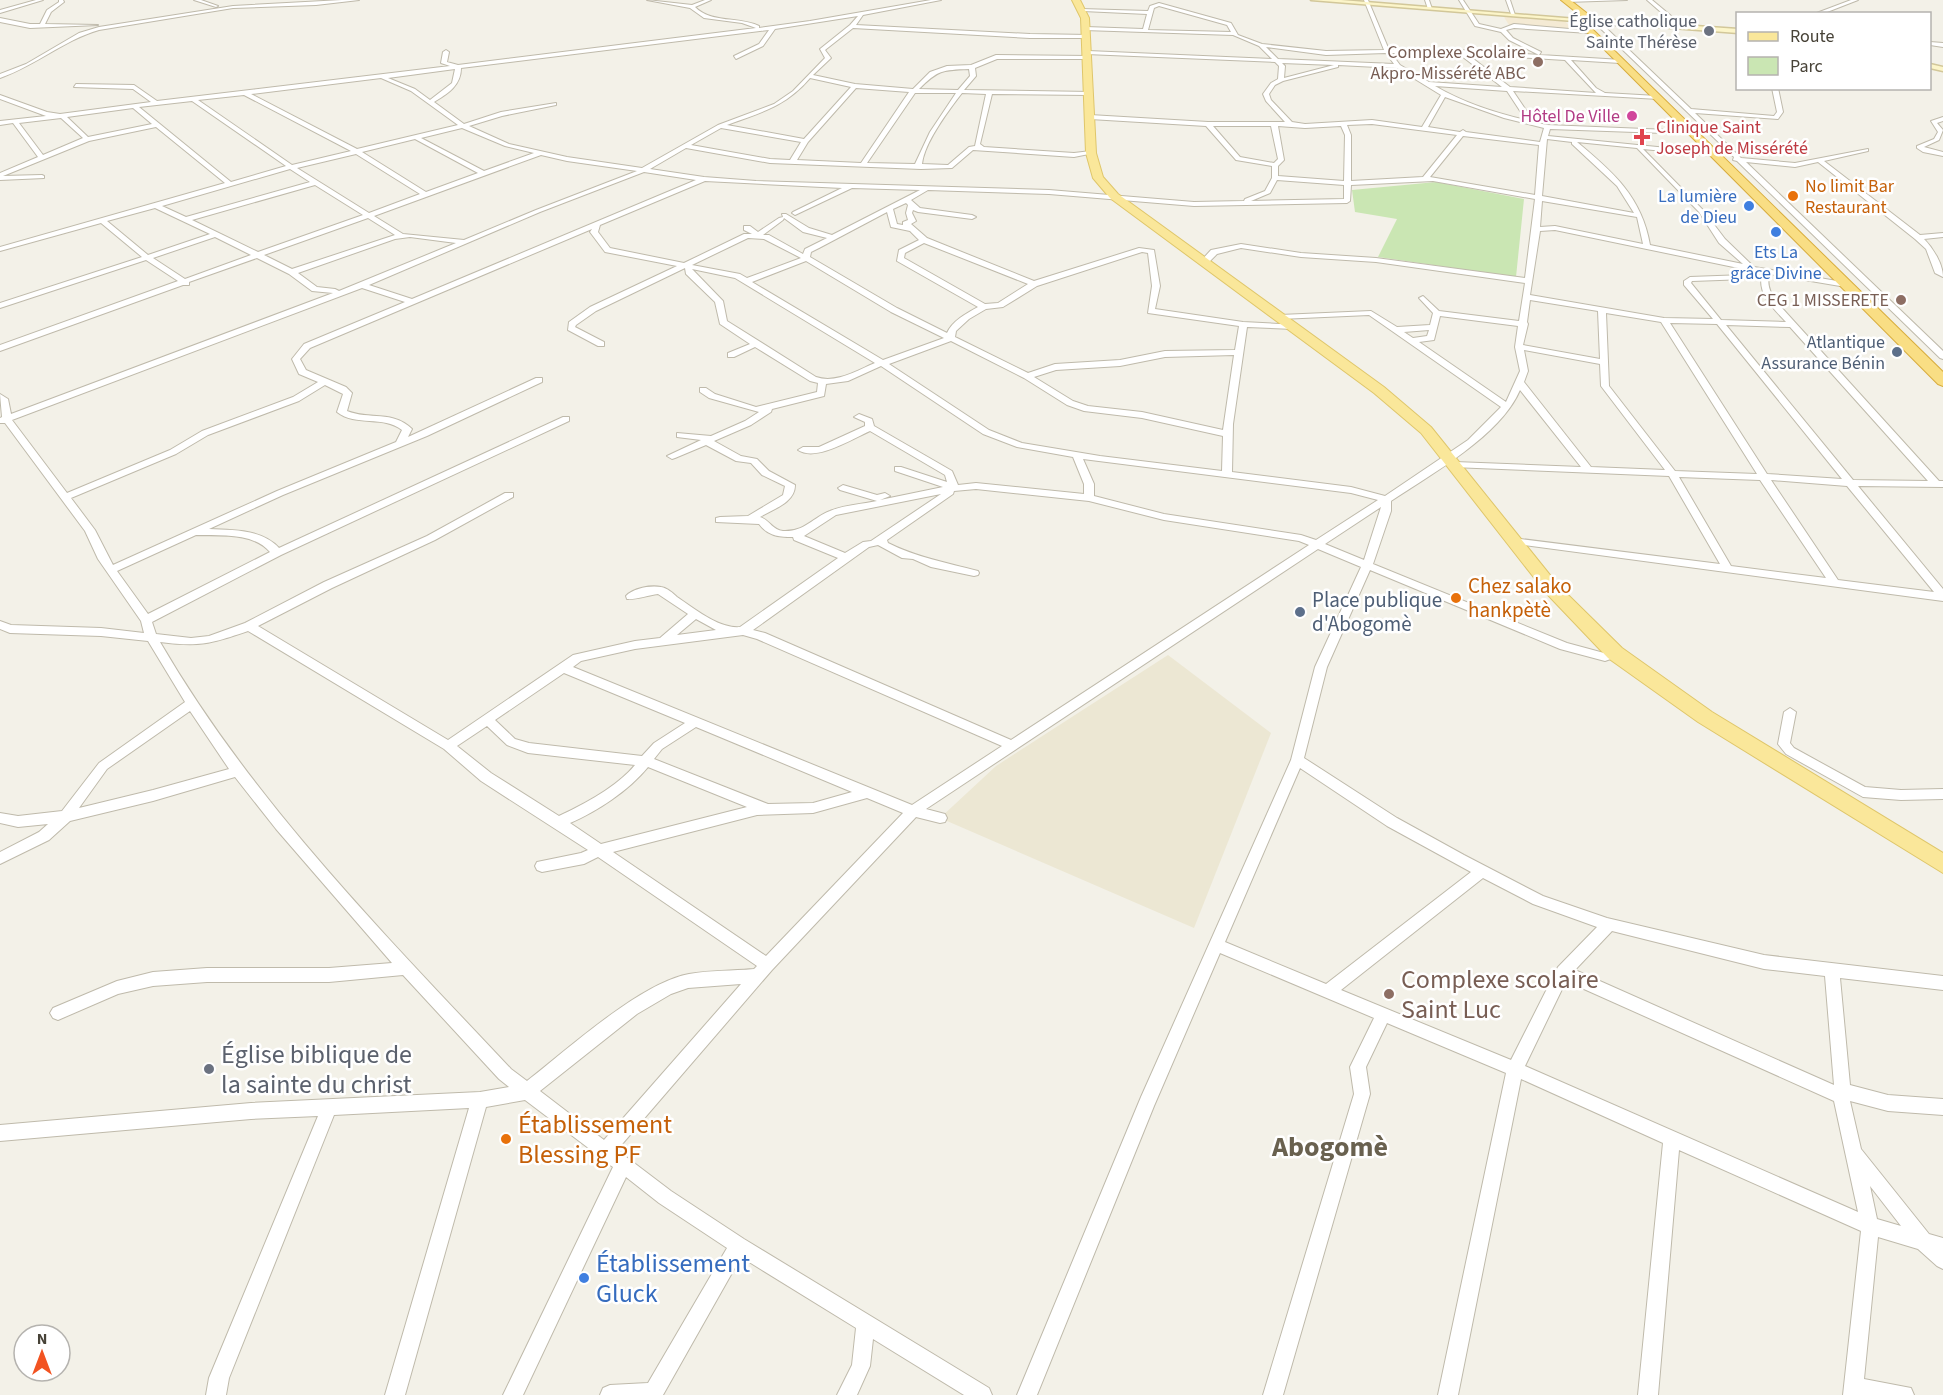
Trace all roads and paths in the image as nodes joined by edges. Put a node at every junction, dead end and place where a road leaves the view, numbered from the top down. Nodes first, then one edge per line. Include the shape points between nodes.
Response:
1 (41, 0) edge
2 (61, 0) edge
3 (196, 0) edge
4 (357, 0) edge
5 (649, 0) edge
6 (708, 0) edge
7 (939, 0) edge
8 (1314, 0) edge
9 (1427, 0) edge
10 (1461, 0) edge
11 (1508, 0) edge
12 (1625, 0) edge
13 (1649, 0) edge
14 (1856, 0) edge
15 (1366, 2) edge
16 (1567, 2) edge
17 (1080, 5) edge
18 (233, 7) junction
19 (692, 7) junction
20 (1431, 8) junction
21 (1468, 11) junction
22 (0, 12) edge
23 (1822, 12) edge
24 (1151, 14) junction
25 (1513, 14) junction
26 (861, 15) junction
27 (0, 20) edge
28 (1586, 22) junction
29 (127, 23) junction
30 (1623, 23) junction
31 (42, 26) junction
32 (852, 26) junction
33 (1680, 26) junction
34 (773, 28) junction
35 (754, 30) junction
36 (1145, 31) junction
37 (1503, 31) junction
38 (1736, 31) edge
39 (1234, 32) junction
40 (1086, 33) junction
41 (1261, 45) junction
42 (446, 52) dead end
43 (1460, 52) junction
44 (1388, 53) junction
45 (1371, 54) junction
46 (1088, 55) junction
47 (736, 57) dead end
48 (1551, 57) junction
49 (1566, 58) junction
50 (1277, 61) junction
51 (1620, 61) junction
52 (1344, 63) junction
53 (1398, 66) junction
54 (458, 67) junction
55 (972, 67) junction
56 (0, 76) edge
57 (809, 76) junction
58 (382, 77) junction
59 (1281, 80) junction
60 (1424, 84) junction
61 (76, 86) dead end
62 (855, 86) junction
63 (1509, 89) junction
64 (1775, 90) edge
65 (913, 91) junction
66 (962, 91) junction
67 (988, 91) junction
68 (242, 92) junction
69 (1089, 93) junction
70 (1444, 94) junction
71 (1603, 94) junction
72 (0, 97) edge
73 (1657, 98) junction
74 (193, 99) junction
75 (430, 102) junction
76 (158, 104) junction
77 (554, 104) dead end
78 (135, 107) junction
79 (1684, 115) junction
80 (63, 116) junction
81 (1090, 117) junction
82 (1943, 119) edge
83 (15, 122) junction
84 (0, 123) edge
85 (1274, 123) junction
86 (1208, 124) junction
87 (1290, 124) junction
88 (1532, 124) junction
89 (1344, 125) junction
90 (156, 126) junction
91 (463, 126) junction
92 (720, 126) junction
93 (1425, 127) junction
94 (1547, 127) junction
95 (1463, 132) junction
96 (1692, 132) junction
97 (415, 137) junction
98 (87, 139) junction
99 (1543, 140) junction
100 (805, 141) junction
101 (1573, 142) junction
102 (684, 146) junction
103 (978, 147) junction
104 (1640, 148) junction
105 (1866, 150) dead end
106 (356, 151) junction
107 (539, 153) junction
108 (1091, 153) junction
109 (1715, 154) junction
110 (1943, 154) edge
111 (42, 158) junction
112 (1734, 159) junction
113 (1818, 159) junction
114 (793, 161) junction
115 (863, 165) junction
116 (1275, 165) junction
117 (291, 166) junction
118 (921, 167) junction
119 (644, 169) junction
120 (482, 173) junction
121 (0, 176) edge
122 (42, 177) dead end
123 (1275, 178) junction
124 (1426, 178) junction
125 (704, 179) junction
126 (317, 183) junction
127 (1348, 183) junction
128 (230, 184) junction
129 (850, 186) junction
130 (926, 189) junction
131 (425, 194) junction
132 (1114, 196) junction
133 (1538, 198) junction
134 (909, 201) junction
135 (1232, 204) junction
136 (154, 205) junction
137 (889, 208) junction
138 (795, 213) dead end
139 (368, 214) junction
140 (1640, 216) junction
141 (972, 217) dead end
142 (1537, 218) junction
143 (102, 220) junction
144 (185, 220) junction
145 (596, 228) junction
146 (747, 228) dead end
147 (1555, 228) junction
148 (910, 229) junction
149 (1536, 229) junction
150 (215, 235) junction
151 (758, 235) junction
152 (1943, 235) edge
153 (402, 236) junction
154 (832, 237) junction
155 (1918, 237) junction
156 (924, 240) junction
157 (465, 242) junction
158 (1647, 247) junction
159 (0, 249) edge
160 (257, 255) junction
161 (807, 255) junction
162 (148, 258) junction
163 (1203, 263) junction
164 (686, 267) junction
165 (1752, 268) junction
166 (1766, 271) junction
167 (292, 272) junction
168 (1943, 275) edge
169 (747, 281) junction
170 (1529, 281) junction
171 (186, 283) junction
172 (1034, 284) junction
173 (362, 285) junction
174 (1846, 285) junction
175 (342, 291) junction
176 (1527, 297) junction
177 (1423, 298) dead end
178 (414, 302) junction
179 (0, 306) edge
180 (984, 308) junction
181 (1602, 310) junction
182 (1437, 313) junction
183 (1280, 317) junction
184 (1664, 320) junction
185 (1720, 320) junction
186 (1243, 324) junction
187 (1524, 324) junction
188 (1792, 325) junction
189 (1294, 327) junction
190 (1434, 327) junction
191 (1395, 330) junction
192 (950, 339) junction
193 (1412, 341) junction
194 (601, 344) dead end
195 (756, 344) junction
196 (1519, 347) junction
197 (0, 348) edge
198 (1239, 352) junction
199 (731, 355) dead end
200 (1943, 356) edge
201 (1603, 362) junction
202 (1943, 362) edge
203 (882, 363) junction
204 (1026, 376) junction
205 (539, 380) dead end
206 (1943, 381) edge
207 (324, 382) junction
208 (822, 382) junction
209 (1520, 382) junction
210 (703, 390) dead end
211 (0, 397) edge
212 (775, 407) junction
213 (1507, 407) junction
214 (859, 417) dead end
215 (566, 419) dead end
216 (4, 420) edge
217 (870, 427) junction
218 (1228, 434) junction
219 (680, 435) dead end
220 (709, 440) junction
221 (400, 444) junction
222 (803, 450) dead end
223 (672, 456) dead end
224 (1077, 456) junction
225 (1452, 461) junction
226 (898, 469) dead end
227 (1588, 470) junction
228 (1672, 473) junction
229 (1227, 474) junction
230 (1764, 477) junction
231 (1852, 483) junction
232 (942, 484) junction
233 (1939, 484) edge
234 (843, 488) dead end
235 (954, 488) junction
236 (509, 495) dead end
237 (65, 497) junction
238 (1089, 498) junction
239 (1386, 499) junction
240 (750, 519) junction
241 (720, 520) dead end
242 (194, 532) junction
243 (799, 534) junction
244 (881, 538) junction
245 (1513, 541) junction
246 (1317, 545) junction
247 (277, 553) junction
248 (846, 557) junction
249 (1367, 566) junction
250 (1727, 568) junction
251 (111, 570) junction
252 (974, 573) dead end
253 (1834, 583) junction
254 (1943, 596) edge
255 (631, 597) dead end
256 (695, 614) junction
257 (146, 620) junction
258 (0, 625) edge
259 (249, 626) junction
260 (743, 631) junction
261 (729, 632) junction
262 (152, 639) junction
263 (662, 642) junction
264 (1615, 653) junction
265 (562, 667) junction
266 (191, 704) junction
267 (1790, 712) dead end
268 (488, 719) junction
269 (695, 722) junction
270 (448, 746) junction
271 (1012, 746) junction
272 (1297, 760) junction
273 (643, 761) junction
274 (238, 771) junction
275 (867, 793) junction
276 (1943, 794) edge
277 (769, 810) junction
278 (913, 812) junction
279 (67, 815) junction
280 (0, 818) edge
281 (940, 818) dead end
282 (558, 822) junction
283 (599, 850) junction
284 (0, 858) edge
285 (1943, 864) edge
286 (542, 866) dead end
287 (1482, 871) junction
288 (1608, 926) junction
289 (1216, 945) junction
290 (406, 968) junction
291 (762, 970) junction
292 (1832, 970) junction
293 (1563, 972) junction
294 (1943, 983) edge
295 (1327, 992) junction
296 (58, 1013) dead end
297 (1383, 1015) junction
298 (1515, 1069) junction
299 (525, 1092) junction
300 (1842, 1093) junction
301 (480, 1100) junction
302 (1943, 1107) edge
303 (329, 1108) junction
304 (0, 1133) edge
305 (1672, 1138) junction
306 (1853, 1151) junction
307 (603, 1153) junction
308 (622, 1166) junction
309 (1870, 1226) junction
310 (1924, 1242) junction
311 (738, 1245) junction
312 (1943, 1247) edge
313 (1943, 1260) edge
314 (866, 1322) junction
315 (1853, 1391) edge
316 (653, 1394) edge
317 (216, 1395) edge
318 (395, 1395) edge
319 (513, 1395) edge
320 (610, 1395) edge
321 (847, 1395) edge
322 (982, 1395) edge
323 (1027, 1395) edge
324 (1273, 1395) edge
325 (1448, 1395) edge
326 (1648, 1395) edge
327 (1904, 1395) edge

1 - 22 street
2 - 31 street via 44,18
3 - 18 street
4 - 18 street
5 - 19 street
6 - 19 street
7 - 26 street
8 - 15 main road
9 - 20 street
10 - 21 street
11 - 25 street
12 - 16 street
13 - 33 street
14 - 23 street
15 - 20 main road
15 - 44 street
16 - 28 highway
16 - 28 highway
17 - 24 street
17 - 40 main road
18 - 29 street
19 - 35 street via 706,16 757,26
20 - 21 main road
21 - 25 main road
21 - 37 street via 1477,25
24 - 36 street
24 - 39 street via 1152,6 1164,4 1224,22
25 - 28 main road
26 - 32 street
26 - 34 street
27 - 31 street
28 - 30 main road
28 - 37 street via 1514,26
28 - 51 highway
28 - 79 highway
29 - 31 street
29 - 56 street via 81,34
30 - 33 main road
30 - 79 street via 1601,26
32 - 40 street via 1030,36
32 - 57 street via 822,50 828,58
33 - 38 main road
34 - 35 street
34 - 47 street via 761,45
35 - 54 street
36 - 39 street
36 - 40 street
37 - 48 street via 1524,47
39 - 41 street via 1242,40
40 - 46 main road
41 - 45 street
41 - 50 street
42 - 54 street via 444,63
43 - 44 street
43 - 48 street
43 - 63 street
44 - 45 street
44 - 53 street
45 - 52 street
46 - 50 street
46 - 55 street via 996,57
46 - 69 main road
48 - 49 street
49 - 51 street
49 - 71 street
50 - 52 street
50 - 59 street via 1283,69
51 - 73 highway
52 - 53 street
52 - 59 street
53 - 60 street
54 - 58 street
54 - 75 street via 453,86
55 - 65 street via 940,69
55 - 66 street via 973,76
57 - 62 street
57 - 92 street via 776,105
58 - 68 street
58 - 75 street
59 - 87 street via 1266,94
60 - 63 street
60 - 70 street
61 - 76 street via 134,87
62 - 65 street
62 - 100 street
63 - 71 street
63 - 88 street
64 - 79 street via 1780,112 1776,118
65 - 66 street
65 - 115 street
66 - 67 street
66 - 118 street via 920,154
67 - 69 street
67 - 103 street
68 - 74 street
68 - 106 street
69 - 81 main road
70 - 88 street
70 - 93 street
71 - 73 street
72 - 80 street
73 - 79 highway
74 - 76 street
74 - 117 street
75 - 91 street
76 - 78 street
77 - 91 street
78 - 80 street
78 - 90 street
79 - 96 highway
79 - 112 highway
80 - 83 street
80 - 98 street
81 - 86 street
81 - 108 main road
82 - 110 street via 1933,123 1941,132 1936,140 1919,147
83 - 84 street
83 - 111 street
85 - 86 street
85 - 87 street
85 - 116 street via 1281,160
86 - 116 street via 1238,159
87 - 89 street
88 - 94 street
89 - 93 street via 1356,121
89 - 127 street via 1348,135
90 - 98 street
90 - 128 street
91 - 97 street
91 - 107 street via 507,145
92 - 100 street
92 - 102 street
93 - 95 street
94 - 96 street
94 - 99 street
95 - 99 street
95 - 124 street
96 - 109 highway
97 - 106 street
97 - 120 street
98 - 111 street
99 - 101 street
99 - 133 street
100 - 114 street
101 - 104 street
101 - 140 street via 1615,180
102 - 114 street via 770,161
102 - 119 street
103 - 108 street
103 - 118 street via 967,150 950,167
104 - 109 street
104 - 165 street via 1701,212 1722,241
105 - 113 street
106 - 117 street
106 - 131 street
107 - 119 street
107 - 120 street
108 - 132 main road via 1098,178
109 - 174 highway
111 - 121 street
112 - 113 street via 1795,165
112 - 200 street
112 - 202 highway
113 - 155 street
114 - 115 street
115 - 118 street
116 - 123 street
117 - 126 street
117 - 128 street
119 - 125 street
119 - 157 street
120 - 131 street
121 - 122 street
123 - 127 street
123 - 135 street via 1268,192
124 - 127 street
124 - 133 street
125 - 129 street
125 - 145 street
126 - 139 street
126 - 144 street
127 - 135 street via 1347,201
128 - 136 street
129 - 130 street
129 - 138 street
130 - 132 street
130 - 134 street
131 - 139 street
132 - 135 street
132 - 163 main road
133 - 140 street
133 - 142 street
134 - 137 street
134 - 141 street via 918,210
134 - 148 street via 912,221 906,224
136 - 143 street
136 - 144 street
137 - 148 street via 894,225
137 - 154 street
139 - 153 street
139 - 160 street
140 - 158 street
142 - 147 street
142 - 149 street
143 - 159 street
143 - 162 street
144 - 150 street
145 - 164 street via 608,250
145 - 178 street
146 - 151 street
147 - 149 street
147 - 158 street
148 - 156 street
149 - 170 street
150 - 160 street
150 - 162 street
151 - 154 street via 782,217 806,230
151 - 161 street
151 - 164 street via 747,236
152 - 155 street
153 - 157 street
153 - 167 street
154 - 161 street
155 - 168 street via 1929,248
156 - 172 street
156 - 180 street via 902,252 900,259
157 - 173 street
158 - 165 street
160 - 167 street
160 - 171 street
161 - 169 street
161 - 192 street
162 - 171 street
162 - 179 street
163 - 170 street via 1214,252 1241,246 1399,262
163 - 183 main road
164 - 169 street via 718,271
164 - 194 street via 593,309 572,324 571,328 582,336
164 - 195 street via 719,301 723,322
165 - 166 street
165 - 185 street via 1747,277 1687,280
166 - 174 street
166 - 188 street via 1764,290
167 - 175 street via 315,289
169 - 203 street
170 - 176 street
171 - 197 street
172 - 180 street via 1000,305
172 - 186 street via 1114,257 1148,250 1156,286 1151,311
173 - 175 street
173 - 178 street
174 - 206 highway
175 - 216 street
176 - 181 street
176 - 187 street
177 - 182 street
178 - 207 street via 308,346 300,353 296,359 302,372
180 - 192 street via 966,317 952,330
181 - 184 street
181 - 201 street
182 - 187 street
182 - 190 street
183 - 189 main road
183 - 191 street via 1371,313
184 - 185 street
184 - 230 street
185 - 188 street
185 - 231 street
186 - 189 street
186 - 198 street
187 - 196 street
188 - 233 street
189 - 225 main road via 1426,429
190 - 191 street
190 - 193 street via 1431,338
191 - 193 street
192 - 203 street
192 - 204 street
193 - 213 street
195 - 199 street
195 - 208 street
196 - 201 street
196 - 209 street via 1524,370
198 - 204 street via 1165,354 1120,363 1055,367
198 - 218 street
201 - 228 street via 1605,386
203 - 208 street via 845,380
203 - 224 street via 987,432 1020,445
204 - 218 street via 1087,409
205 - 221 street
207 - 221 street via 348,393 342,408 347,415 382,416 401,424 407,429
207 - 237 street via 296,399 205,433 173,452
208 - 212 street via 821,394
209 - 213 street
209 - 227 street
210 - 212 street via 756,410
211 - 216 street via 4,399
212 - 220 street
213 - 225 street
214 - 217 street via 868,421
215 - 247 street
216 - 237 street
217 - 222 street via 821,450
217 - 235 street via 949,473
218 - 229 street
219 - 220 street
220 - 223 street
220 - 240 street via 739,459 754,461 770,476 790,485 787,497
221 - 242 street
224 - 229 street
224 - 238 street via 1089,484
225 - 227 street
225 - 239 street
225 - 245 main road
226 - 232 street
227 - 228 street
228 - 230 street
228 - 250 street
229 - 239 street via 1351,490
230 - 231 street
230 - 253 street
231 - 233 street
231 - 254 street
232 - 234 street via 877,498
232 - 235 street
235 - 238 street via 976,486
235 - 243 street via 833,513
235 - 244 street
236 - 259 street via 431,538
237 - 251 street via 90,530
238 - 246 street via 1164,517 1286,534
239 - 246 street
239 - 249 street via 1386,512
240 - 241 street
240 - 243 street via 762,521 768,530 779,534
242 - 247 street via 260,538
242 - 251 street
243 - 248 street via 798,538 813,546
244 - 248 street
244 - 252 street via 883,545 906,556
245 - 250 street
245 - 264 main road via 1568,608
246 - 249 street
246 - 271 street
247 - 257 street
248 - 260 street
249 - 264 street via 1564,646 1605,657
249 - 272 street via 1321,667
250 - 253 street
251 - 257 street
253 - 254 street
255 - 256 street via 660,590
256 - 261 street
256 - 263 street
257 - 262 street
258 - 262 street via 10,629 101,632
259 - 262 street via 210,640
259 - 270 street
260 - 261 street
260 - 271 street
261 - 263 street
262 - 266 street
263 - 265 street via 594,653
264 - 285 main road via 1705,717
265 - 268 street
265 - 269 street
266 - 274 street
266 - 279 street via 103,766
267 - 276 street via 1784,744 1863,792
268 - 270 street
268 - 273 street via 511,742 528,748
269 - 273 street
269 - 275 street
270 - 282 street via 486,777
271 - 278 street
272 - 287 street via 1392,822
272 - 289 street
273 - 277 street
273 - 282 street via 631,779
274 - 279 street via 118,805
274 - 290 street
275 - 277 street via 813,808
275 - 278 street
277 - 283 street
278 - 281 street
278 - 291 street
279 - 280 street via 12,822
279 - 284 street via 44,836
282 - 283 street
283 - 286 street via 584,858
283 - 291 street
287 - 288 street via 1538,900
287 - 295 street
288 - 292 street via 1764,962
288 - 293 street
289 - 295 street
289 - 323 street
290 - 296 street via 329,975 153,979 117,988
290 - 299 street
291 - 299 street via 688,981 666,989 632,1009
291 - 307 street
292 - 294 street
292 - 300 street
293 - 298 street
293 - 300 street
295 - 297 street
297 - 298 street
297 - 324 street via 1358,1066 1362,1094
298 - 305 street
298 - 325 street
299 - 301 street
299 - 307 street
300 - 302 street via 1888,1103
300 - 306 street
301 - 303 street
301 - 318 street
303 - 304 street
303 - 317 street via 219,1378
305 - 309 street
305 - 326 street
306 - 309 street
306 - 310 street
307 - 308 street
308 - 311 street
308 - 319 street
309 - 310 street
309 - 315 street
310 - 312 street
310 - 313 street
311 - 314 street
311 - 316 street
314 - 321 street via 861,1366
314 - 322 street
315 - 327 street
316 - 320 street

